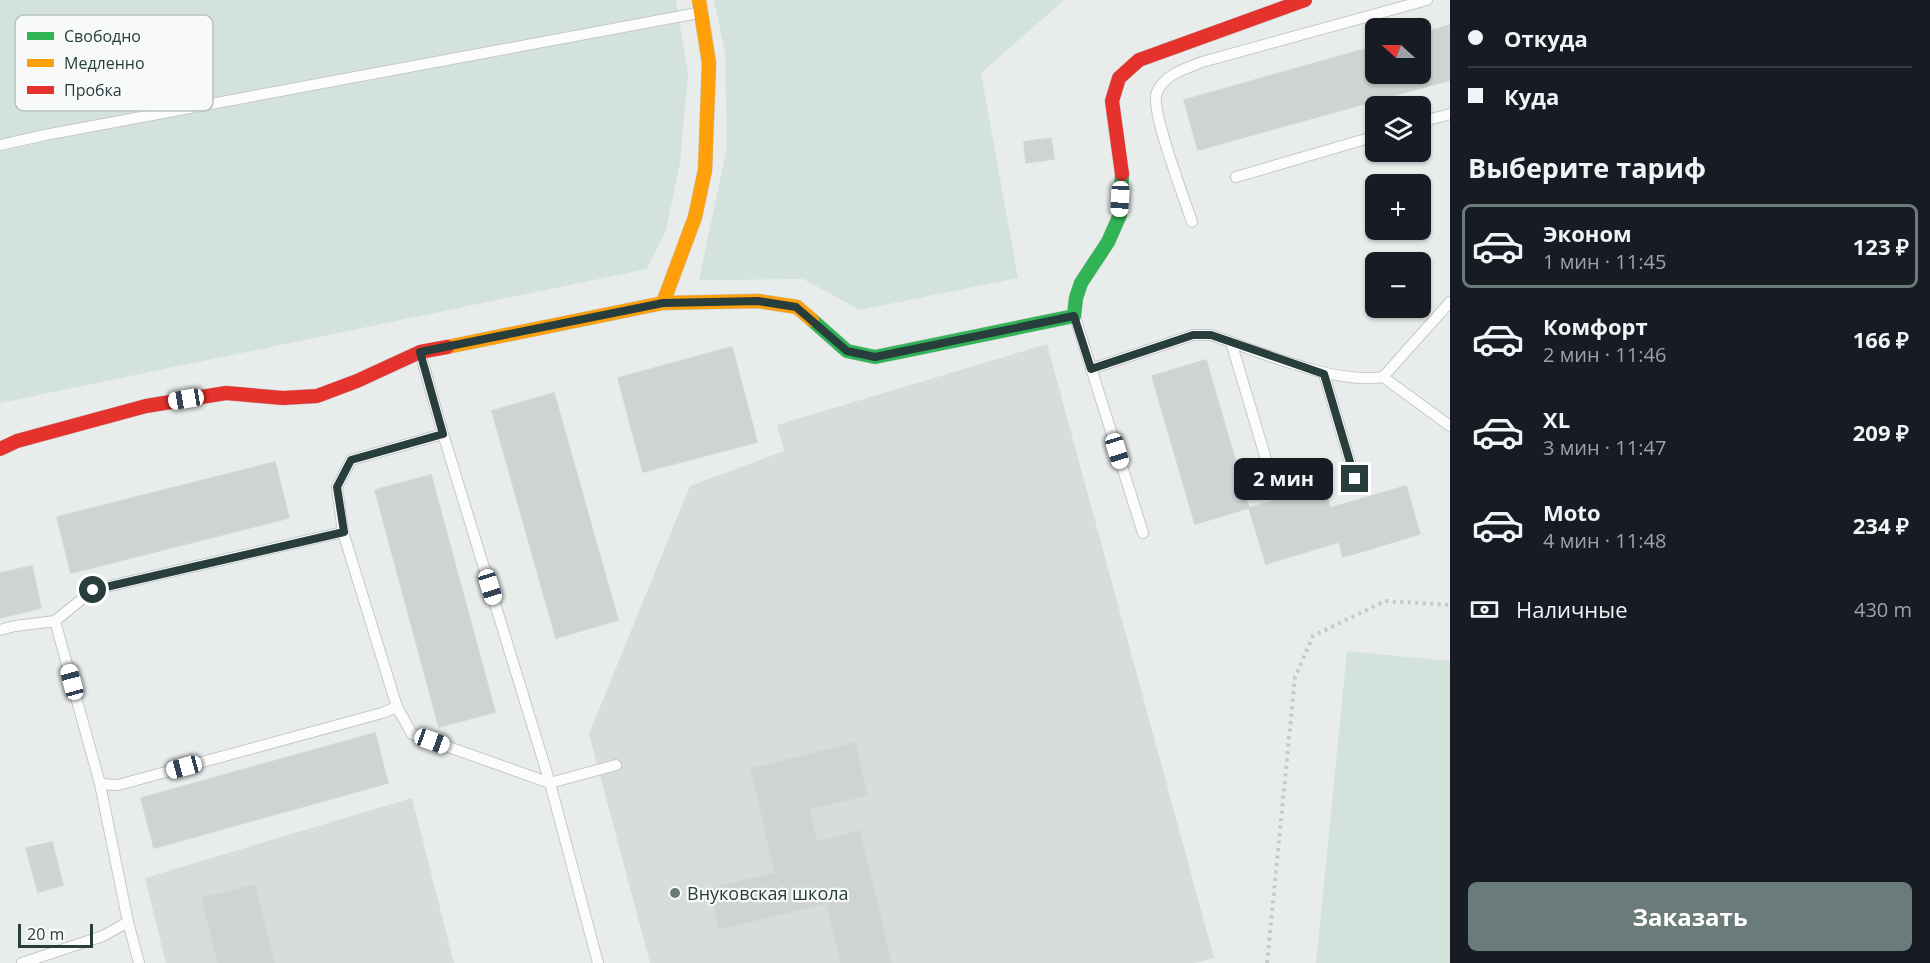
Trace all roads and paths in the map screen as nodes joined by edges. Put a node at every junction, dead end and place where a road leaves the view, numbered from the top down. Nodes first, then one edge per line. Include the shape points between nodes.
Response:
1 (1305, 0) edge
2 (1427, 0) edge
3 (700, 6) edge
4 (213, 101) edge
5 (164, 111) edge
6 (1450, 114) edge
7 (1431, 119) edge
8 (1365, 139) edge
9 (0, 145) edge
10 (1236, 177) dead end
11 (1192, 222) dead end
12 (663, 303) junction
13 (1450, 303) edge
14 (1074, 316) junction
15 (1231, 342) junction
16 (420, 352) junction
17 (1091, 369) junction
18 (1324, 374) junction
19 (1383, 376) junction
20 (1450, 426) edge
21 (443, 434) junction
22 (0, 448) edge
23 (1355, 479) dead end
24 (1274, 486) dead end
25 (344, 532) junction
26 (1143, 533) dead end
27 (1450, 605) edge
28 (55, 621) junction
29 (0, 630) edge
30 (397, 707) junction
31 (616, 765) dead end
32 (550, 783) junction
33 (100, 784) junction
34 (128, 922) junction
35 (22, 963) edge
36 (139, 963) edge
37 (598, 963) edge
38 (1267, 963) edge

1 - 14 street via 1139,60 1119,78 1112,101 1122,166 1120,215 1108,242 1081,283
2 - 11 lane via 1202,62 1168,76 1156,93 1156,113
3 - 4 lane
3 - 12 street via 709,63 705,170 695,217
5 - 9 lane
6 - 7 lane
8 - 10 lane
12 - 14 street via 758,301 796,307 847,351 875,357
12 - 16 street
13 - 19 lane
14 - 17 lane
15 - 17 lane via 1211,335 1193,335
15 - 18 lane
15 - 24 lane
16 - 21 lane
16 - 22 street via 317,396 283,398 226,393 157,404
17 - 26 lane
18 - 19 lane via 1369,379
18 - 23 lane
19 - 20 lane
21 - 25 lane via 351,460 337,487
21 - 32 lane
25 - 28 lane via 93,590
25 - 30 lane
27 - 38 path via 1385,601 1312,636 1295,677
28 - 29 lane
28 - 33 lane
30 - 32 lane via 412,734
30 - 33 lane via 118,785
31 - 32 lane
32 - 37 lane
33 - 34 lane
34 - 35 lane via 103,936
34 - 36 lane

